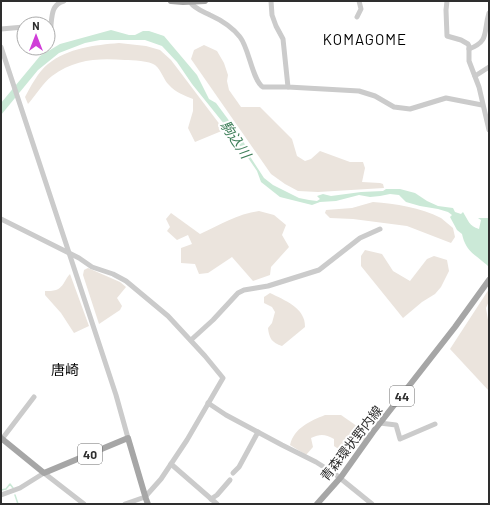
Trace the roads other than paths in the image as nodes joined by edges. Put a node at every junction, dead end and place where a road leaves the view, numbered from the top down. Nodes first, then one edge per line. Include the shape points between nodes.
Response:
1 (64, 1) edge
2 (171, 1) edge
3 (205, 1) edge
4 (271, 1) edge
5 (360, 1) edge
6 (447, 1) edge
7 (190, 2) junction
8 (489, 13) edge
9 (52, 16) edge
10 (357, 17) dead end
11 (16, 28) edge
12 (1, 29) edge
13 (1, 47) edge
14 (469, 49) junction
15 (489, 67) edge
16 (475, 76) junction
17 (288, 87) junction
18 (482, 105) junction
19 (489, 130) edge
20 (1, 219) edge
21 (380, 229) dead end
22 (69, 254) junction
23 (487, 283) edge
24 (191, 340) junction
25 (34, 397) dead end
26 (208, 403) junction
27 (380, 423) junction
28 (435, 424) dead end
29 (258, 432) junction
30 (128, 438) junction
31 (2, 439) edge
32 (172, 464) junction
33 (44, 473) junction
34 (233, 473) dead end
35 (340, 477) junction
36 (230, 480) dead end
37 (1, 495) edge
38 (211, 499) junction
39 (146, 501) edge
40 (84, 504) edge
41 (125, 504) edge
42 (217, 504) edge
43 (317, 504) edge
44 (372, 504) edge

1 - 9 street via 57,3
2 - 7 main road
3 - 7 main road
4 - 17 street via 272,15 282,39
5 - 10 street via 361,9
6 - 14 street via 447,36 468,44
7 - 17 street via 193,7 224,23 241,37 260,86
8 - 14 street via 485,40
11 - 12 street
13 - 22 street
14 - 16 street via 468,61
15 - 16 street
16 - 18 street
17 - 18 street via 359,91 375,96 394,108 404,109 446,98
18 - 19 street
20 - 22 street
21 - 24 street via 360,238 311,274 238,293
22 - 24 street via 126,282 168,316
22 - 30 street
23 - 27 main road, 青森環状野内線 / 44
24 - 26 street via 223,378
25 - 31 street
26 - 29 street
26 - 32 street
27 - 28 street via 396,425 400,439
27 - 35 main road, 青森環状野内線 / 44
29 - 34 street
29 - 35 street
30 - 33 main road, 40
30 - 39 main road
31 - 33 main road
32 - 38 street
32 - 39 street
33 - 37 street via 20,488
33 - 40 street
35 - 43 main road, 青森環状野内線 / 44
35 - 44 street
36 - 38 street via 218,495
38 - 42 street
39 - 41 street

